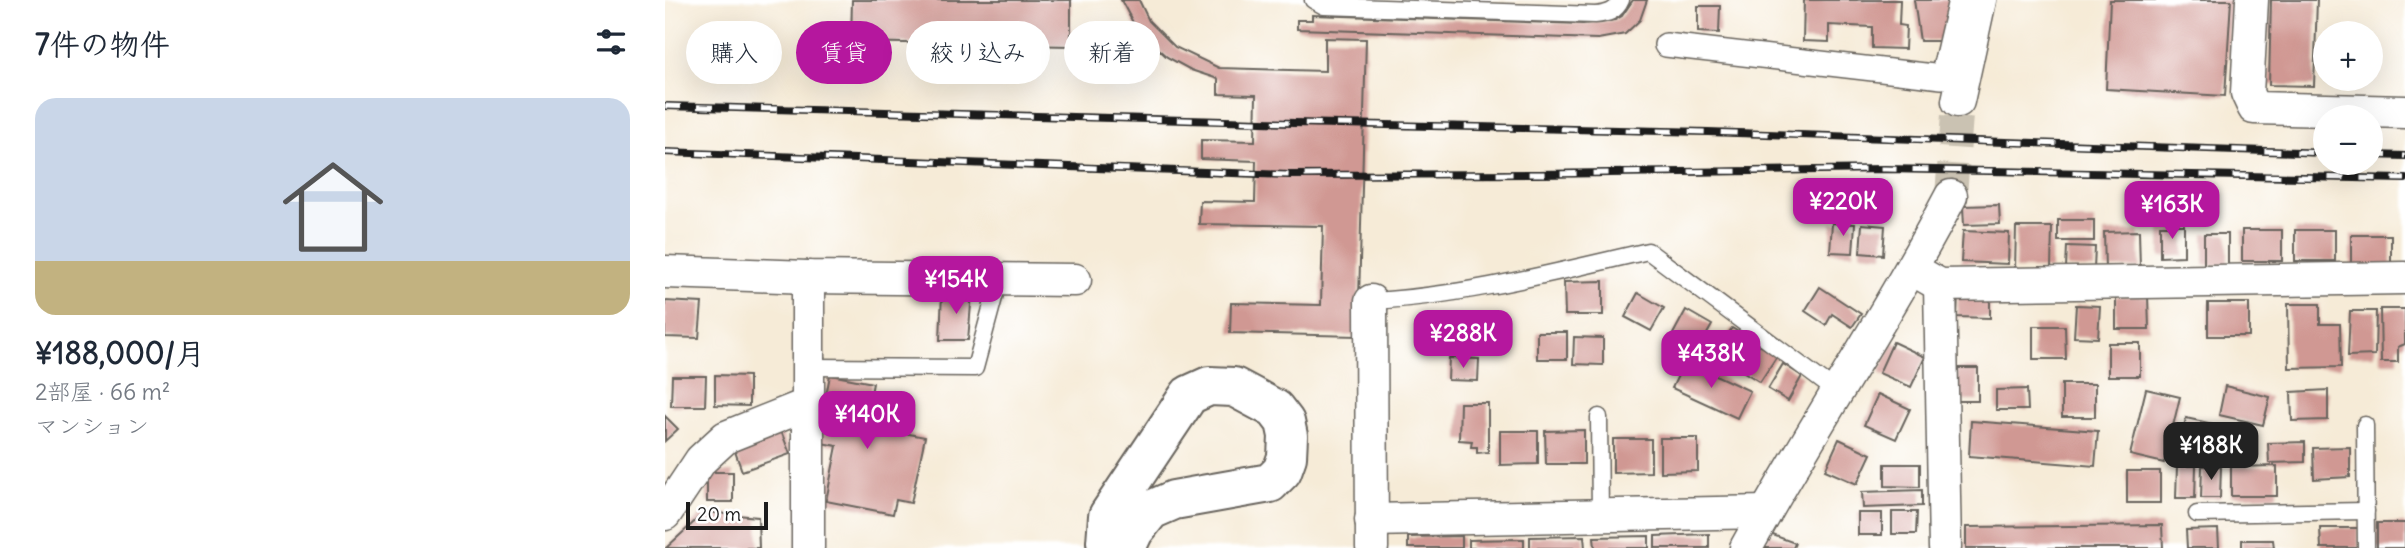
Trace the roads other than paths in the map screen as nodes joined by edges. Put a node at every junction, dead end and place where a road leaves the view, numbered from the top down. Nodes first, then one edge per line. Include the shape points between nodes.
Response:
1 (1313, 0) edge
2 (1621, 0) edge
3 (1960, 0) edge
4 (1980, 0) edge
5 (2252, 0) edge
6 (1665, 45) dead end
7 (1958, 101) tunnel mouth
8 (2405, 112) edge
9 (1951, 197) tunnel mouth
10 (1912, 269) junction
11 (665, 272) edge
12 (808, 277) junction
13 (2405, 278) edge
14 (999, 279) junction
15 (1075, 279) dead end
16 (1940, 285) junction
17 (1371, 301) joint
18 (808, 367) junction
19 (1837, 392) junction
20 (806, 405) junction
21 (1599, 417) dead end
22 (2365, 425) dead end
23 (2366, 511) junction
24 (1766, 512) junction
25 (665, 513) edge
26 (2197, 514) dead end
27 (1600, 515) junction
28 (1371, 534) edge
29 (808, 548) edge
30 (1110, 548) edge
31 (1126, 548) edge
32 (1746, 548) edge
33 (1945, 548) edge
34 (2366, 548) edge

1 - 2 lane via 1324,6 1595,15 1609,13
3 - 6 street via 1943,77
4 - 7 street
5 - 8 street via 2247,93 2254,108
9 - 10 street
10 - 16 street
10 - 19 street
11 - 12 street
12 - 14 street
12 - 18 street
13 - 16 street
14 - 15 street
14 - 18 lane via 975,368
16 - 33 street
17 - 19 lane via 1420,299 1648,251
17 - 28 street
18 - 20 street
19 - 24 street
20 - 25 street via 726,437 701,460
20 - 29 street
21 - 27 lane
22 - 23 lane
23 - 26 lane
23 - 34 lane
24 - 27 street
24 - 32 street
27 - 28 street
30 - 31 street via 1106,542 1108,516 1189,395 1209,386 1234,387 1275,409 1285,422 1287,457 1270,483 1174,500 1151,510

